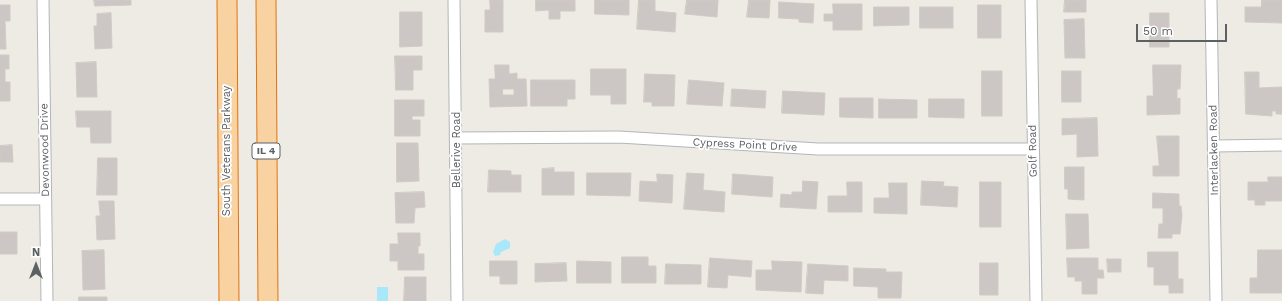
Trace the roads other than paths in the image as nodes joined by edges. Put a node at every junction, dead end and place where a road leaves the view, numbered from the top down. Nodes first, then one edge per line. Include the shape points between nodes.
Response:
1 (43, 0) edge
2 (227, 0) edge
3 (266, 0) edge
4 (454, 0) edge
5 (1031, 0) edge
6 (1212, 0) edge
7 (457, 138) junction
8 (1282, 145) edge
9 (1214, 146) junction
10 (1033, 149) junction
11 (45, 198) junction
12 (0, 199) edge
13 (47, 301) edge
14 (229, 301) edge
15 (268, 301) edge
16 (457, 301) edge
17 (1036, 301) edge
18 (1216, 301) edge

1 - 11 street, Devonwood Drive
2 - 14 highway, South Veterans Parkway
3 - 15 highway, IL 4
4 - 7 street, Bellerive Road
5 - 10 street, Golf Road
6 - 9 street, Interlacken Road
7 - 10 street, Cypress Point Drive via 619,137 818,149
7 - 16 street, Bellerive Road
8 - 9 street
9 - 18 street, Interlacken Road
10 - 17 street, Golf Road
11 - 12 street
11 - 13 street, Devonwood Drive

